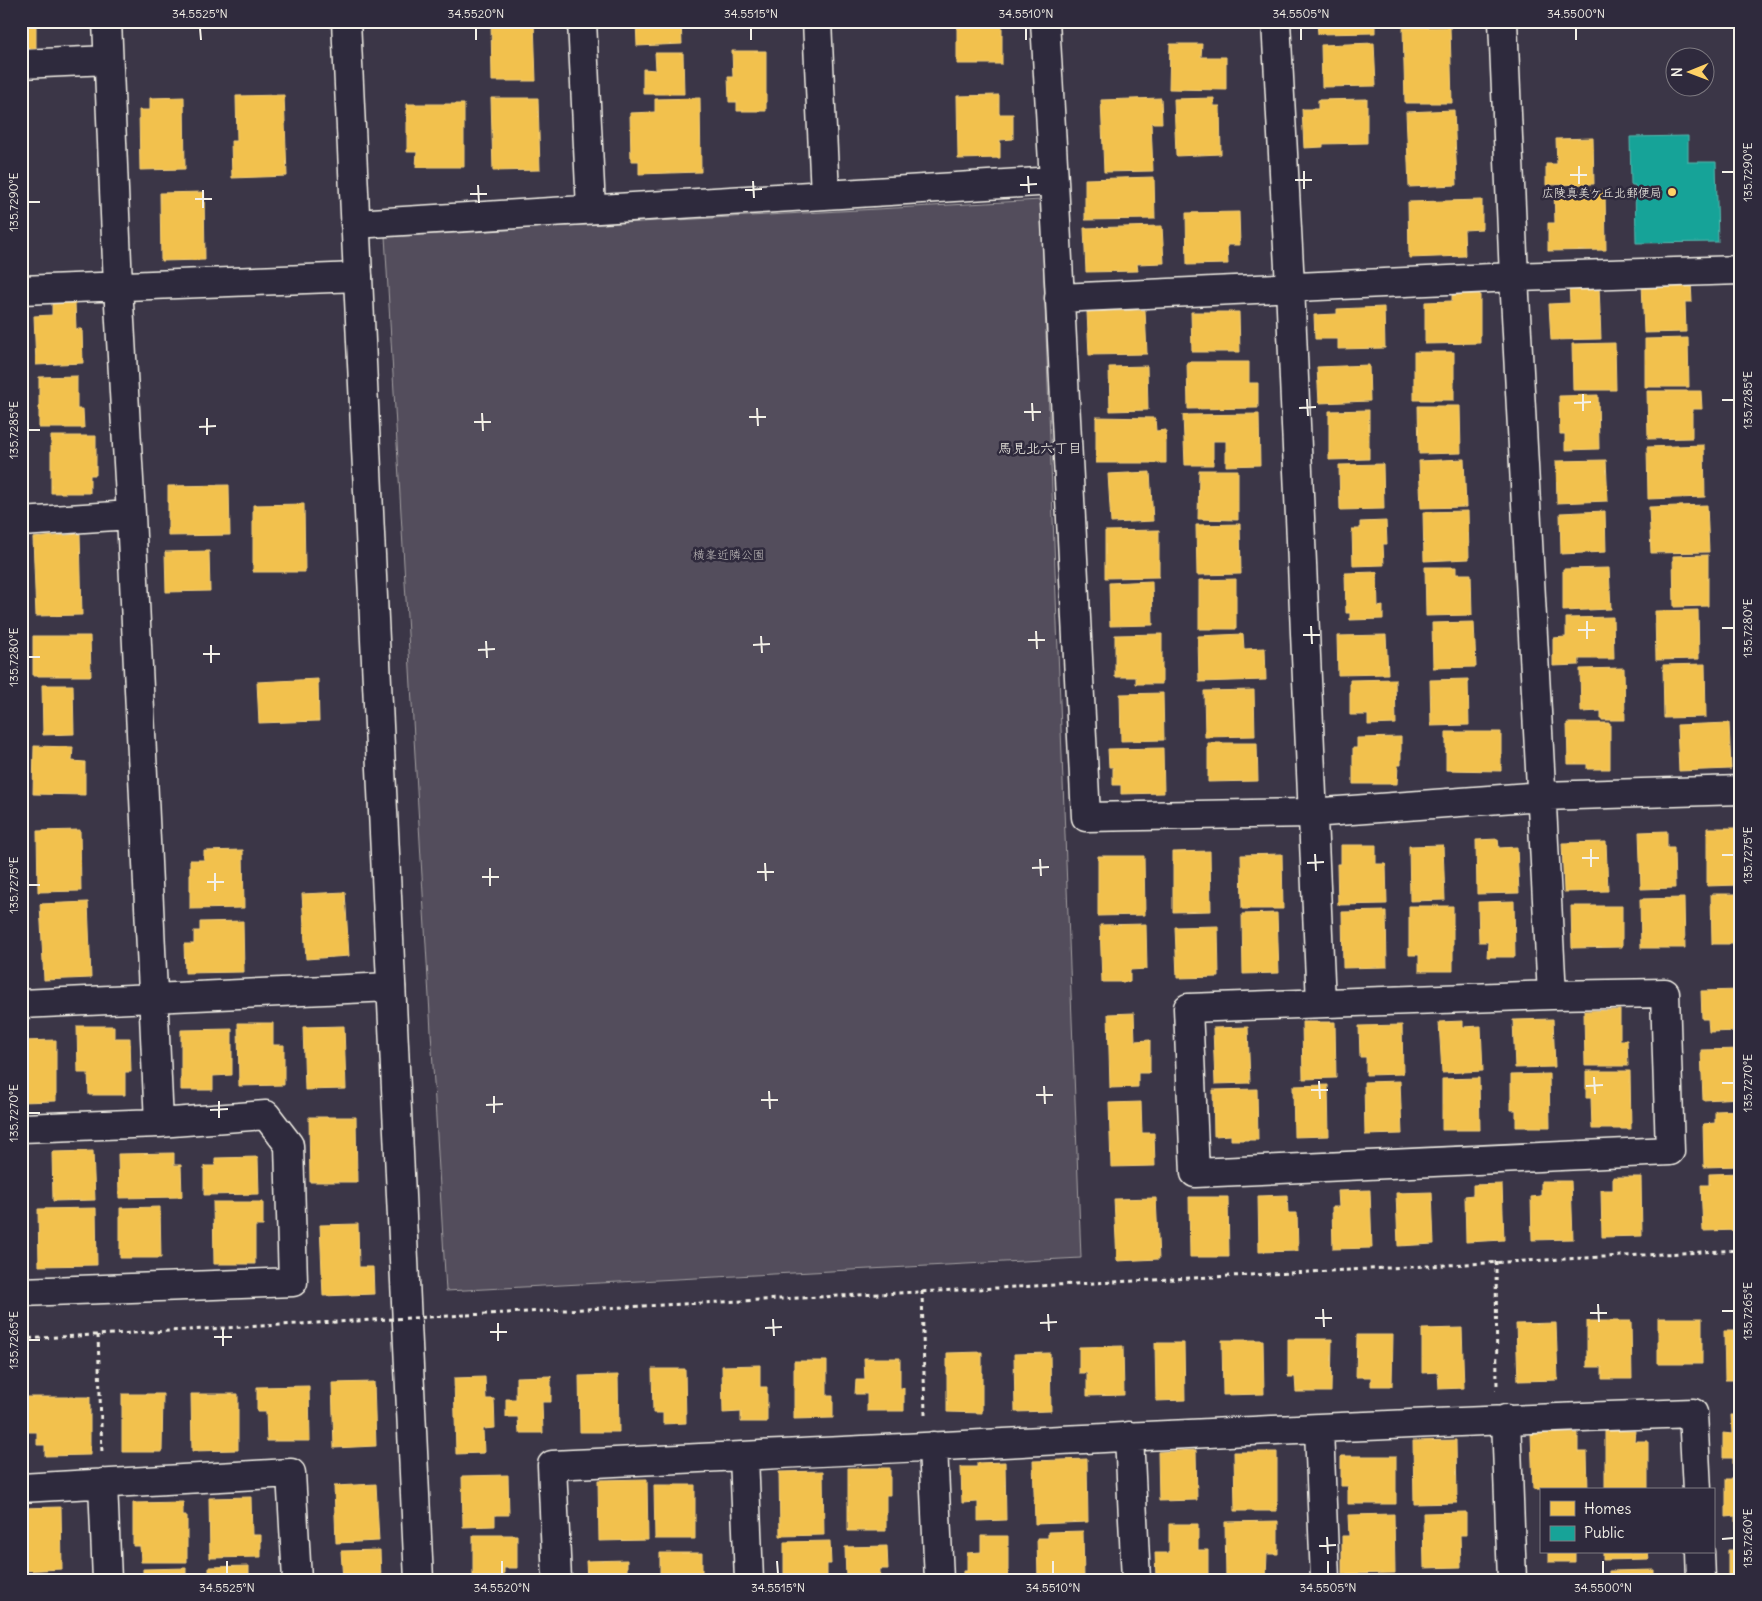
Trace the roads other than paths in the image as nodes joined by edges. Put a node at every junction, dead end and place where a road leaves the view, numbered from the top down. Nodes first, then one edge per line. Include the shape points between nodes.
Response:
1 (107, 21) edge
2 (346, 21) edge
3 (582, 21) edge
4 (817, 21) edge
5 (1045, 21) edge
6 (1276, 21) edge
7 (1503, 21) edge
8 (108, 60) junction
9 (21, 64) edge
10 (1054, 181) junction
11 (825, 195) junction
12 (591, 209) junction
13 (355, 224) junction
14 (1741, 270) edge
15 (358, 277) junction
16 (1514, 277) junction
17 (118, 286) junction
18 (1290, 286) junction
19 (21, 290) edge
20 (1059, 298) junction
21 (131, 515) junction
22 (21, 522) edge
23 (1741, 790) edge
24 (1542, 796) junction
25 (1311, 813) junction
26 (391, 987) junction
27 (1552, 995) junction
28 (154, 999) junction
29 (1321, 1003) junction
30 (21, 1004) edge
31 (159, 1123) junction
32 (21, 1128) edge
33 (21, 1292) edge
34 (1502, 1420) junction
35 (1319, 1429) junction
36 (1129, 1436) junction
37 (929, 1446) junction
38 (744, 1456) junction
39 (103, 1484) junction
40 (21, 1488) edge
41 (1697, 1488) edge
42 (1700, 1554) edge
43 (107, 1580) edge
44 (297, 1580) edge
45 (419, 1580) edge
46 (557, 1580) edge
47 (749, 1580) edge
48 (939, 1580) edge
49 (1136, 1580) edge
50 (1326, 1580) edge
51 (1512, 1580) edge
52 (1701, 1580) edge

1 - 8 street
2 - 13 street
3 - 12 street
4 - 11 street
5 - 10 street
6 - 18 street
7 - 16 street
8 - 9 street
8 - 17 street
10 - 11 street
10 - 20 street
11 - 12 street
12 - 13 street
13 - 15 street
14 - 16 street
15 - 17 street
15 - 26 street
16 - 18 street
16 - 24 street
17 - 19 street
17 - 21 street
18 - 20 street
18 - 25 street
20 - 25 street via 1086,817
21 - 22 street
21 - 28 street
23 - 24 street
24 - 25 street
24 - 27 street
25 - 29 street
26 - 28 street
26 - 45 street
27 - 29 street
27 - 29 street via 1665,993 1670,1150 1195,1172 1188,1008
28 - 30 street
28 - 31 street
31 - 32 street
31 - 33 street via 266,1115 289,1145 293,1282
34 - 35 street
34 - 41 street via 1693,1413
34 - 51 street
35 - 36 street
35 - 50 street
36 - 37 street
36 - 49 street
37 - 38 street
37 - 48 street
38 - 46 street via 552,1465
38 - 47 street
39 - 40 street
39 - 43 street
39 - 44 street via 291,1473
42 - 52 street

